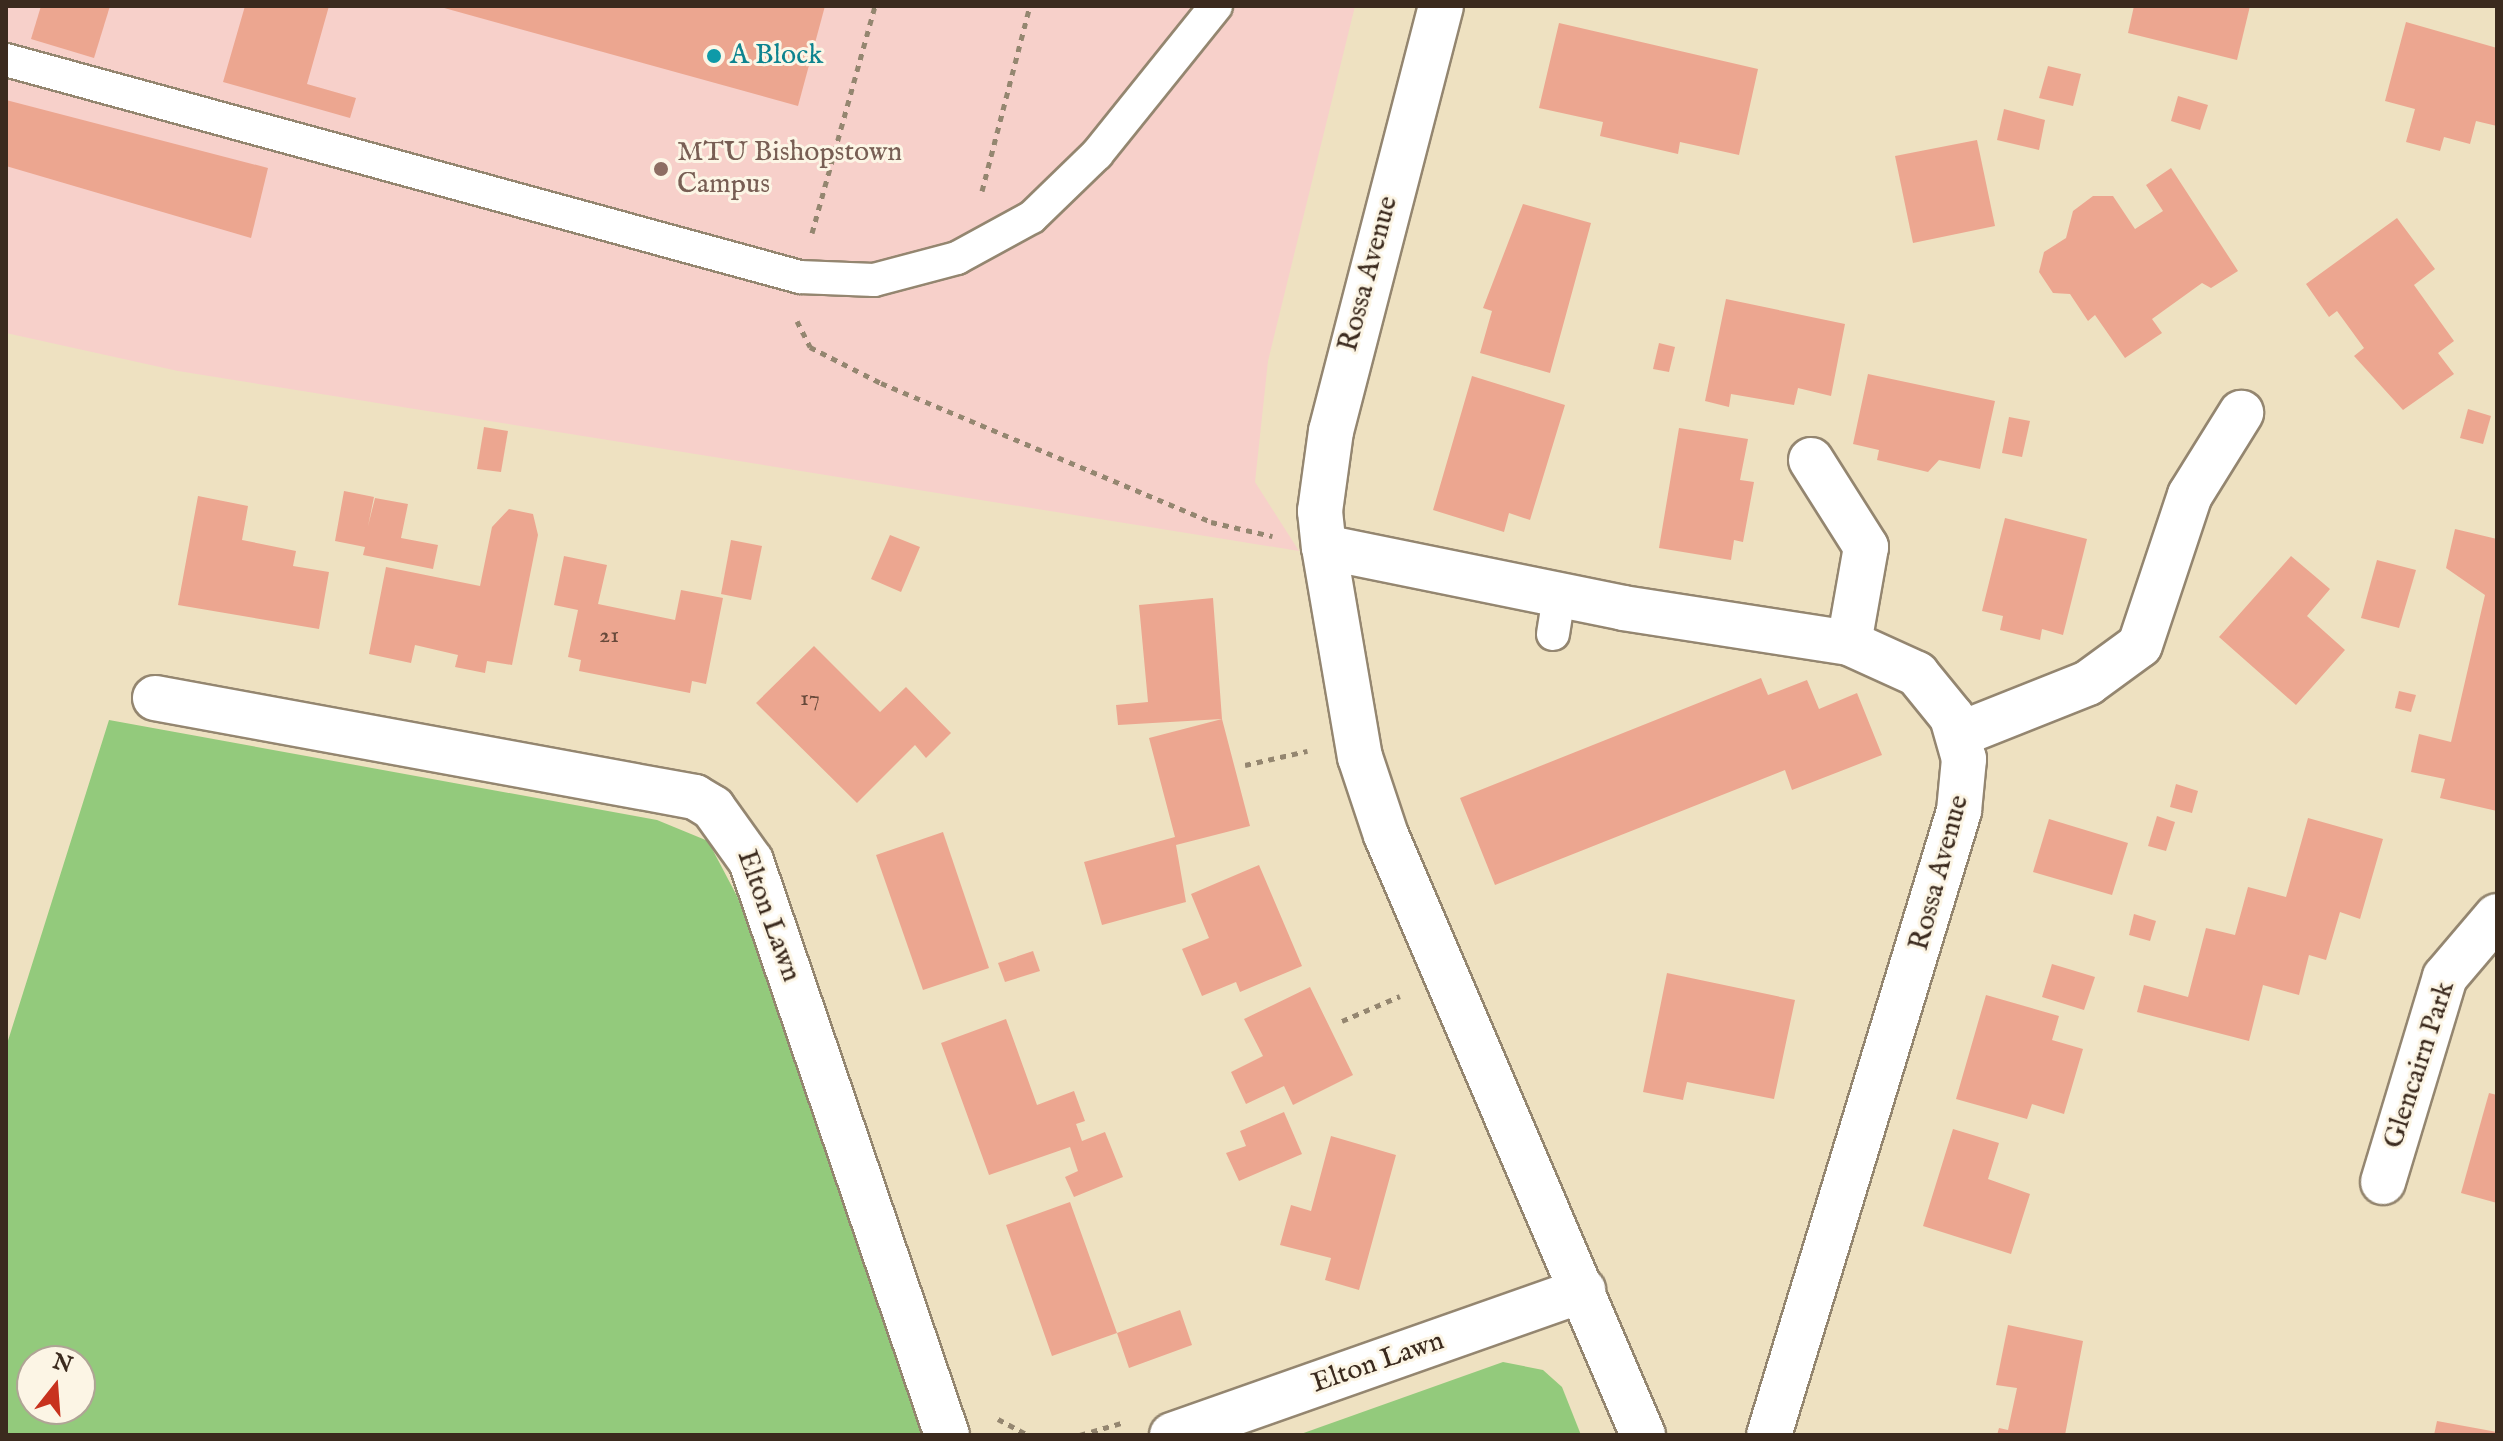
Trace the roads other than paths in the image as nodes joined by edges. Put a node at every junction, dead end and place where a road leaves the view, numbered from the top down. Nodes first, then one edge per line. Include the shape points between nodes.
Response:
1 (1216, 6) edge
2 (1441, 6) edge
3 (6, 60) edge
4 (2241, 413) dead end
5 (1811, 460) dead end
6 (1324, 547) junction
7 (1849, 643) junction
8 (155, 698) dead end
9 (1960, 734) junction
10 (2497, 916) edge
11 (2383, 1182) dead end
12 (1583, 1290) junction
13 (1153, 1427) edge
14 (947, 1435) edge
15 (1643, 1435) edge
16 (1769, 1435) edge

1 - 3 lane via 1097,154 1032,217 966,253 874,280 800,277
2 - 6 street, Rossa Avenue via 1331,431 1320,511
4 - 9 street via 2190,495 2140,645 2088,683
5 - 7 street via 1866,547
6 - 7 street, Rossa Avenue via 1556,614
6 - 12 street, Rossa Avenue via 1360,757 1386,835
7 - 9 street, Rossa Avenue via 1917,674 1938,693
8 - 14 street, Elton Lawn via 695,797 713,808 751,861
9 - 16 street, Rossa Avenue via 1964,786 1948,853
10 - 11 street, Glencairn Park via 2445,977
12 - 13 street, Elton Lawn
12 - 15 street, Rossa Avenue

